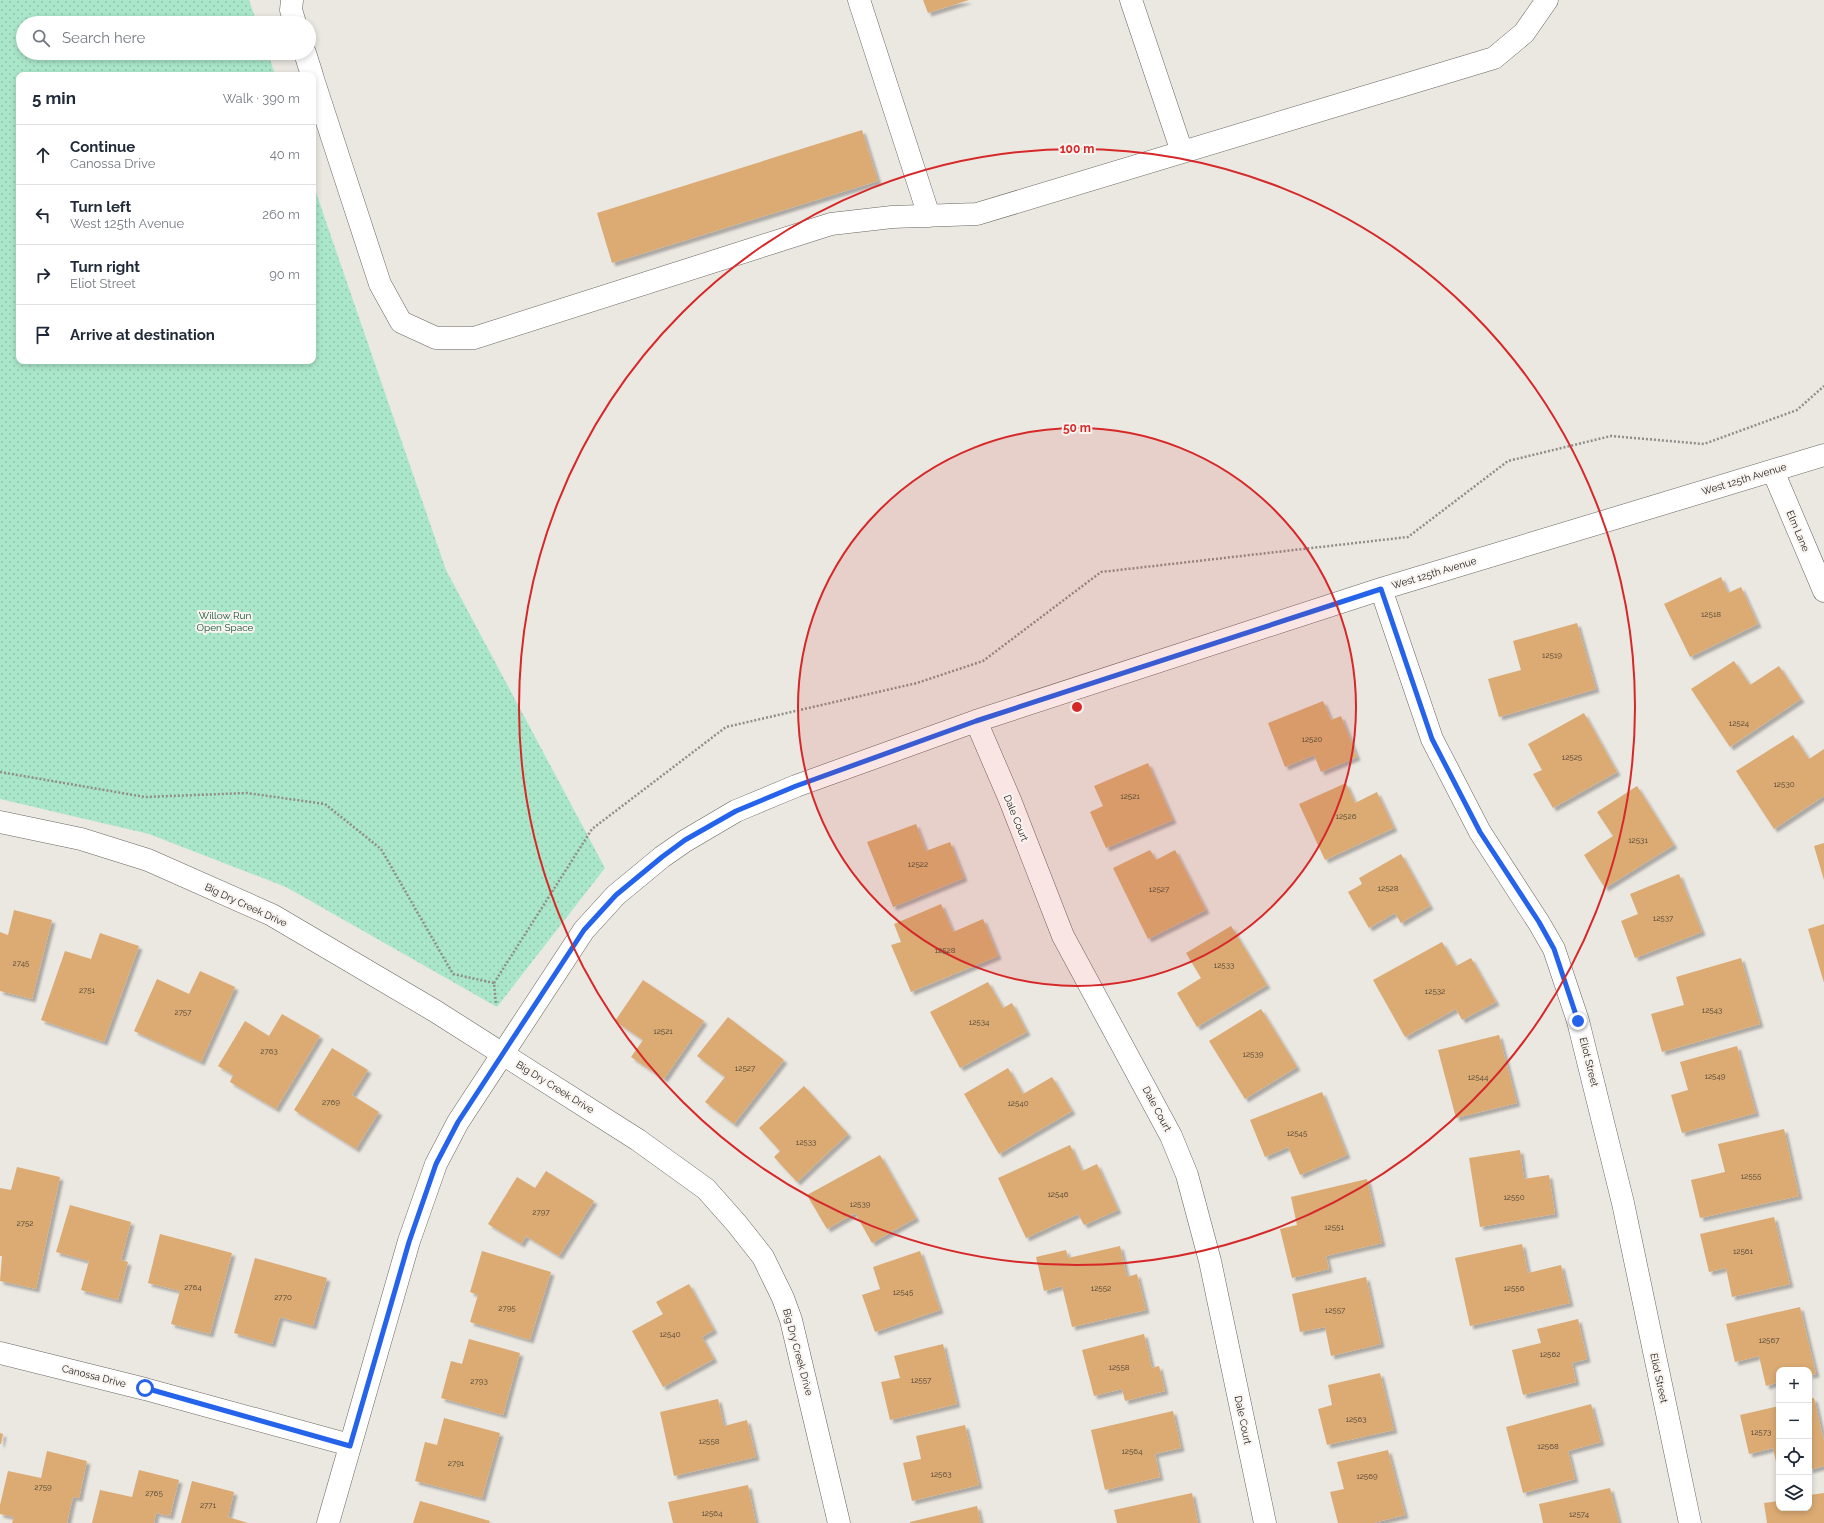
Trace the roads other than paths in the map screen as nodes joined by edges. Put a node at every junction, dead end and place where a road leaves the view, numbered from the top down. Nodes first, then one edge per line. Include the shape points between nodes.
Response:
1 (292, 0) edge
2 (859, 0) edge
3 (1131, 0) edge
4 (1547, 0) edge
5 (293, 16) edge
6 (307, 60) edge
7 (311, 72) edge
8 (316, 88) edge
9 (1182, 152) junction
10 (929, 216) junction
11 (1824, 455) edge
12 (1773, 471) junction
13 (1381, 589) junction
14 (1824, 591) edge
15 (976, 721) junction
16 (0, 822) edge
17 (503, 1054) junction
18 (0, 1353) edge
19 (350, 1446) junction
20 (328, 1523) edge
21 (839, 1523) edge
22 (1265, 1523) edge
23 (1690, 1523) edge

1 - 5 street
2 - 10 street
3 - 9 street
4 - 9 street via 1524,33 1494,58
6 - 7 street
8 - 10 street via 380,284 401,322 436,338 474,338 831,224 892,217
9 - 10 street via 977,214
11 - 12 street, West 125th Avenue
12 - 13 street, West 125th Avenue
12 - 14 street, Elm Lane
13 - 15 street, West 125th Avenue
13 - 23 street, Eliot Street via 1432,739 1480,832 1554,949 1578,1021 1623,1203
15 - 17 street, West 125th Avenue via 796,786 736,811 685,840 616,895 584,930
15 - 22 street, Dale Court via 1063,936 1171,1136 1187,1175 1210,1261
16 - 17 street, Big Dry Creek Drive via 81,840 148,860 272,915 436,1011
17 - 19 street, West 125th Avenue via 458,1122 436,1164 409,1242
17 - 21 street, Big Dry Creek Drive via 638,1140 706,1189 763,1257 791,1320
18 - 19 street, Canossa Drive via 145,1388
19 - 20 street, West 125th Avenue

